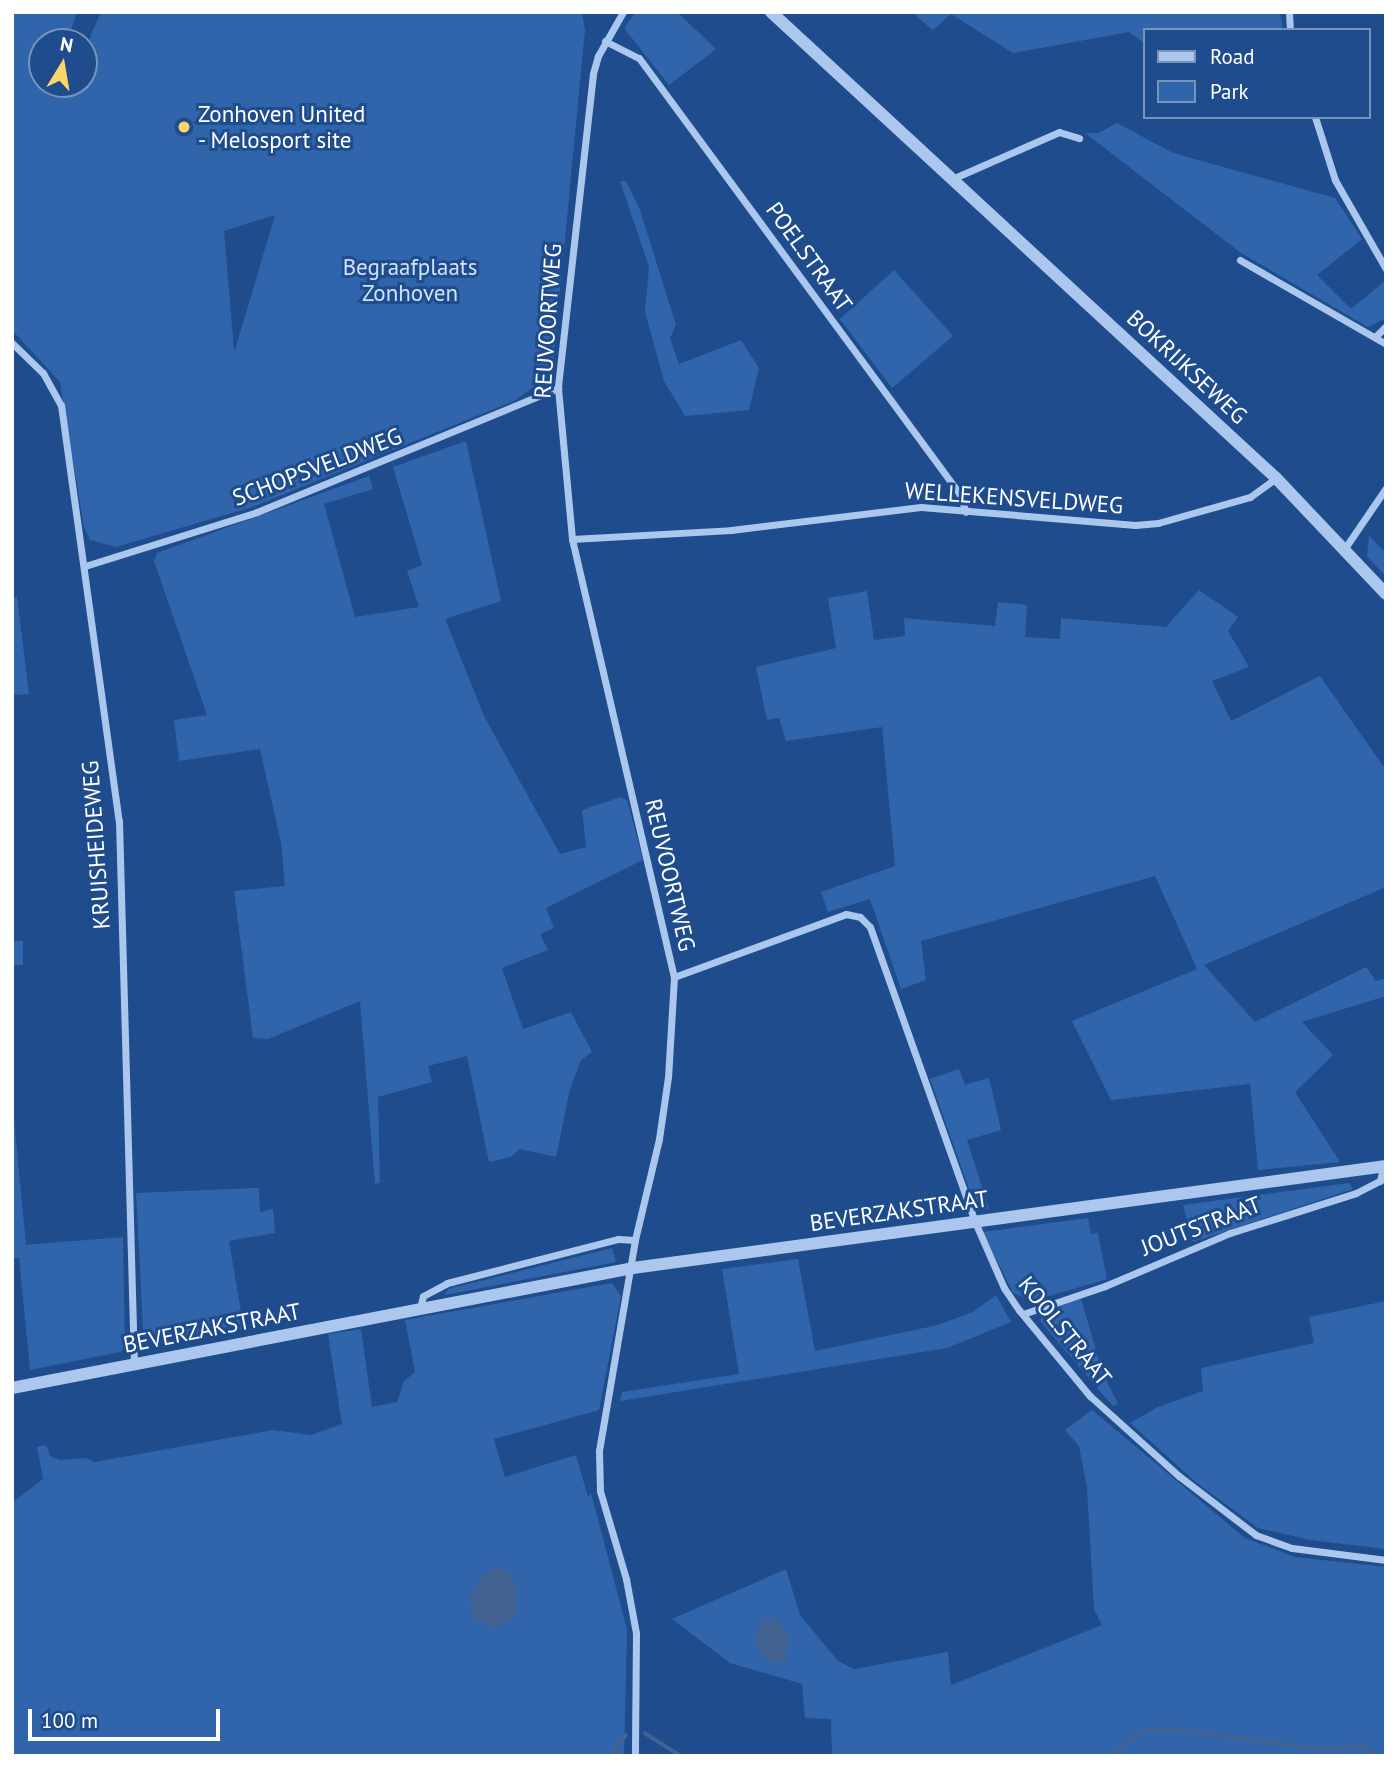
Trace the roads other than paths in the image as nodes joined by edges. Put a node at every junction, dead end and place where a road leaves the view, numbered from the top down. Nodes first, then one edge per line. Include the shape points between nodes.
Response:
1 (609, 12) edge
2 (771, 12) edge
3 (620, 15) edge
4 (606, 41) junction
5 (1316, 119) edge
6 (1079, 138) dead end
7 (952, 180) junction
8 (1240, 260) dead end
9 (1386, 268) edge
10 (1386, 326) edge
11 (1375, 337) junction
12 (12, 343) edge
13 (1386, 344) edge
14 (558, 388) junction
15 (1276, 478) junction
16 (1386, 488) edge
17 (966, 512) junction
18 (572, 539) junction
19 (1345, 548) junction
20 (85, 566) junction
21 (1386, 594) edge
22 (674, 977) junction
23 (1385, 1166) edge
24 (975, 1222) junction
25 (635, 1240) junction
26 (633, 1268) junction
27 (420, 1308) junction
28 (1023, 1314) junction
29 (134, 1365) junction
30 (12, 1388) edge
31 (1386, 1560) edge
32 (635, 1756) edge

1 - 3 street, REUVOORTWEG
2 - 7 street, BOKRIJKSEWEG
3 - 4 street, REUVOORTWEG
4 - 14 street, REUVOORTWEG via 593,74
4 - 17 street, POELSTRAAT via 639,58 959,493
5 - 9 street via 1335,180
6 - 7 street via 1059,132
7 - 15 street, BOKRIJKSEWEG
8 - 11 street
10 - 11 street
11 - 13 street
12 - 20 street, KRUISHEIDEWEG via 43,373 61,405
14 - 18 street, REUVOORTWEG
14 - 20 street, SCHOPSVELDWEG via 257,512
15 - 17 street, WELLEKENSVELDWEG via 1250,497 1158,523 1106,526
15 - 19 street, BOKRIJKSEWEG
16 - 19 street
17 - 18 street, WELLEKENSVELDWEG via 883,509 731,530
18 - 22 street, REUVOORTWEG
19 - 21 street, BOKRIJKSEWEG
20 - 29 street, KRUISHEIDEWEG via 119,821
22 - 24 street, KOOLSTRAAT via 846,914 860,917 870,927
22 - 25 street, REUVOORTWEG via 668,1077 652,1178
23 - 24 street, BEVERZAKSTRAAT
23 - 28 street, JOUTSTRAAT via 1380,1181 1356,1193 1230,1233 1105,1286
24 - 26 street, BEVERZAKSTRAAT
24 - 28 street, KOOLSTRAAT via 1004,1288
25 - 26 street, REUVOORTWEG
25 - 27 street via 618,1239 447,1283 423,1296
26 - 27 street, BEVERZAKSTRAAT
26 - 32 street, REUVOORTWEG via 598,1470 633,1607
27 - 29 street, BEVERZAKSTRAAT
28 - 31 street, KOOLSTRAAT via 1090,1396 1179,1476 1256,1535 1292,1548
29 - 30 street, BEVERZAKSTRAAT

